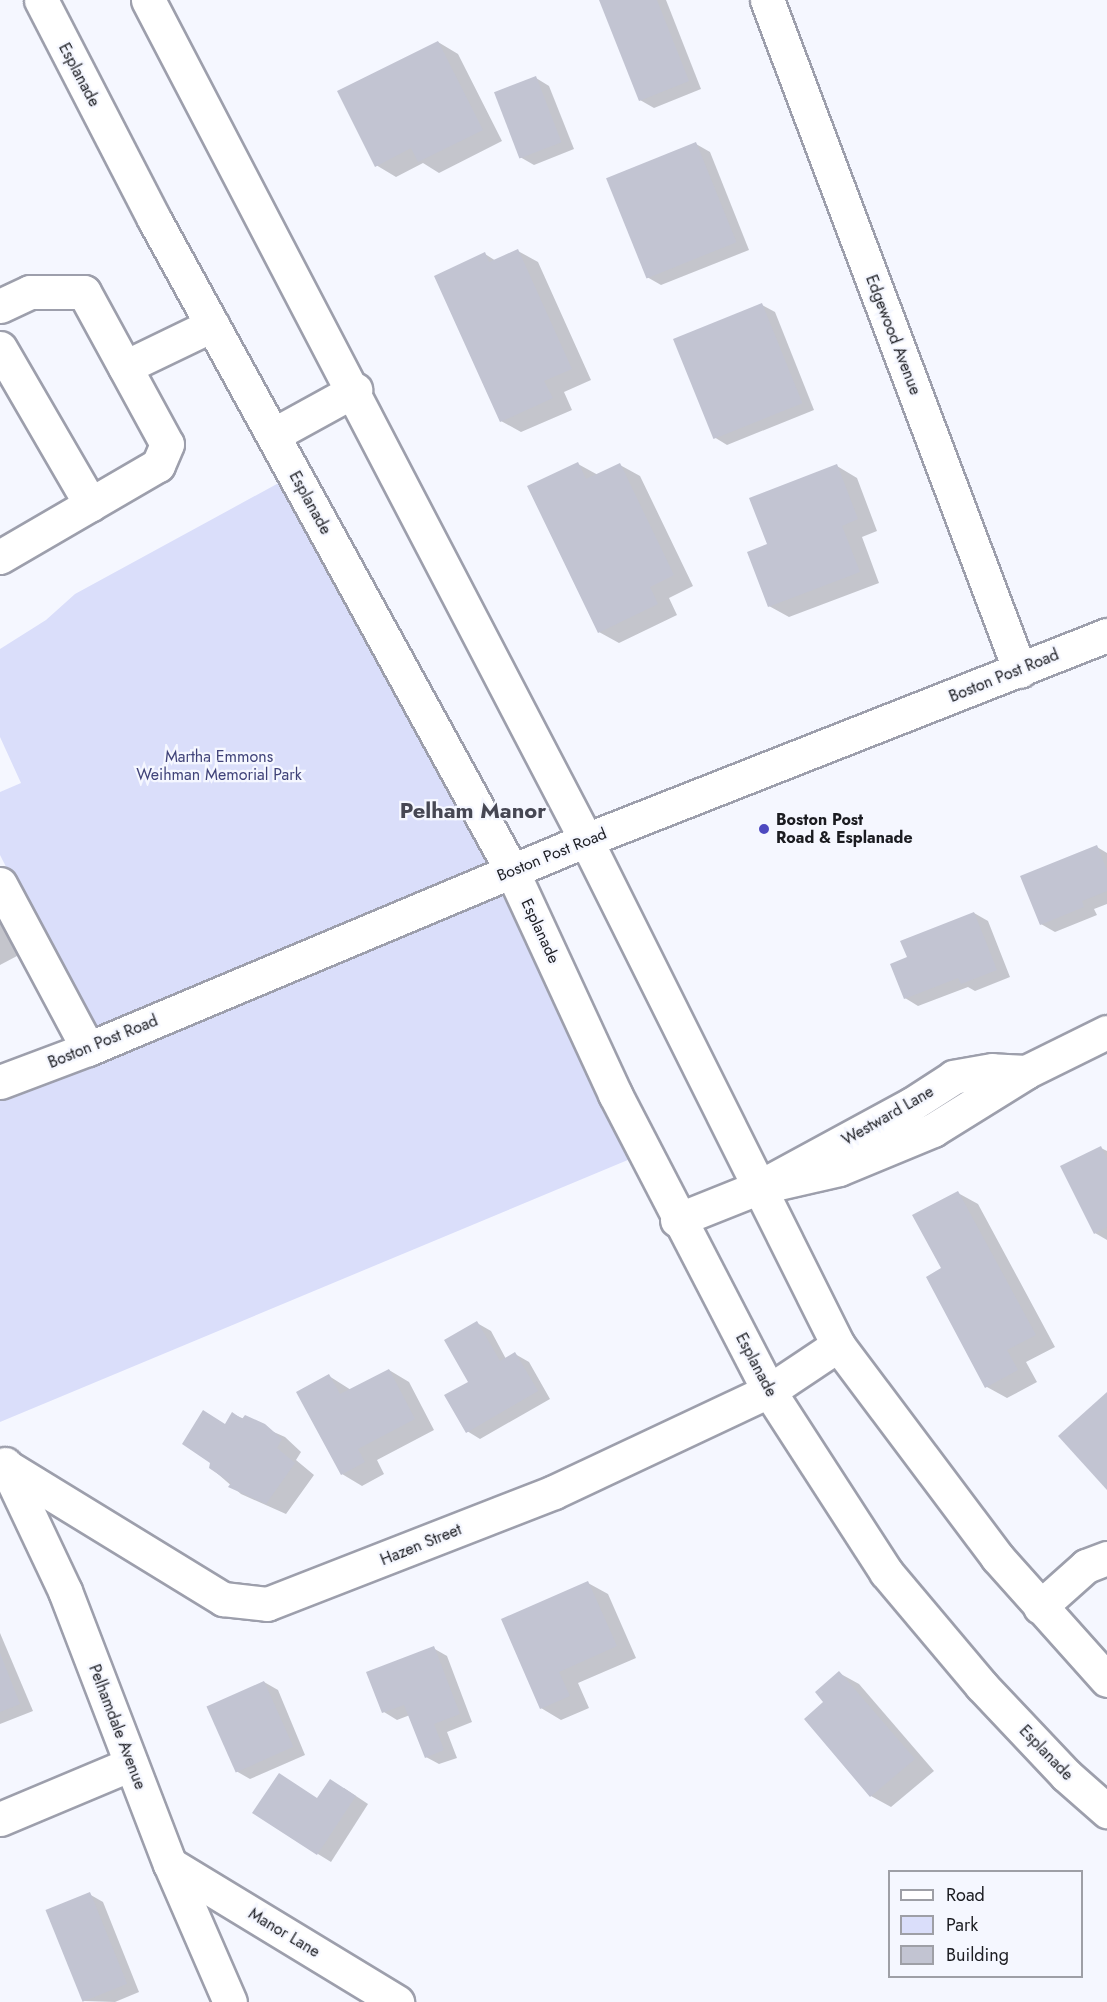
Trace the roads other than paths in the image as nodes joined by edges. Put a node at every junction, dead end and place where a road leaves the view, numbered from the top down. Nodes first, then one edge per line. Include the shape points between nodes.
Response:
1 (41, 0) edge
2 (148, 0) edge
3 (766, 0) edge
4 (0, 306) edge
5 (212, 325) junction
6 (0, 348) edge
7 (125, 368) junction
8 (355, 390) junction
9 (273, 435) junction
10 (91, 505) junction
11 (0, 557) edge
12 (1107, 635) edge
13 (1020, 671) junction
14 (586, 840) junction
15 (512, 871) junction
16 (0, 884) edge
17 (1107, 1032) edge
18 (88, 1049) junction
19 (0, 1082) edge
20 (757, 1188) junction
21 (677, 1220) junction
22 (838, 1345) junction
23 (769, 1391) junction
24 (3, 1460) edge
25 (1107, 1558) edge
26 (1041, 1607) junction
27 (1104, 1672) edge
28 (131, 1764) junction
29 (1107, 1811) edge
30 (0, 1819) edge
31 (170, 1864) junction
32 (230, 2002) edge
33 (398, 2002) edge

1 - 5 street, Esplanade
2 - 8 street
3 - 13 street, Edgewood Avenue
4 - 7 street via 30,292 84,292
5 - 7 street
5 - 9 street, Esplanade
6 - 10 street
7 - 10 street via 167,444 158,465
8 - 9 street
8 - 14 street
9 - 15 street, Esplanade
10 - 11 street
12 - 13 street, Boston Post Road
13 - 14 street, Boston Post Road
14 - 15 street, Boston Post Road
14 - 20 street
15 - 18 street, Boston Post Road
15 - 21 street, Esplanade
16 - 18 street
17 - 20 street, Westward Lane via 1026,1072 933,1130 839,1168
18 - 19 street, Boston Post Road
20 - 21 street, Westward Lane
20 - 22 street
21 - 23 street, Esplanade
22 - 23 street, Hazen Street
22 - 26 street via 990,1548
23 - 24 street, Hazen Street via 554,1492 267,1604 223,1599
23 - 29 street, Esplanade via 886,1572 981,1685
24 - 28 street, Pelhamdale Avenue via 65,1592
25 - 26 street via 1086,1566
26 - 27 street
28 - 30 street
28 - 31 street, Pelhamdale Avenue
31 - 32 street, Pelhamdale Avenue
31 - 33 street, Manor Lane

